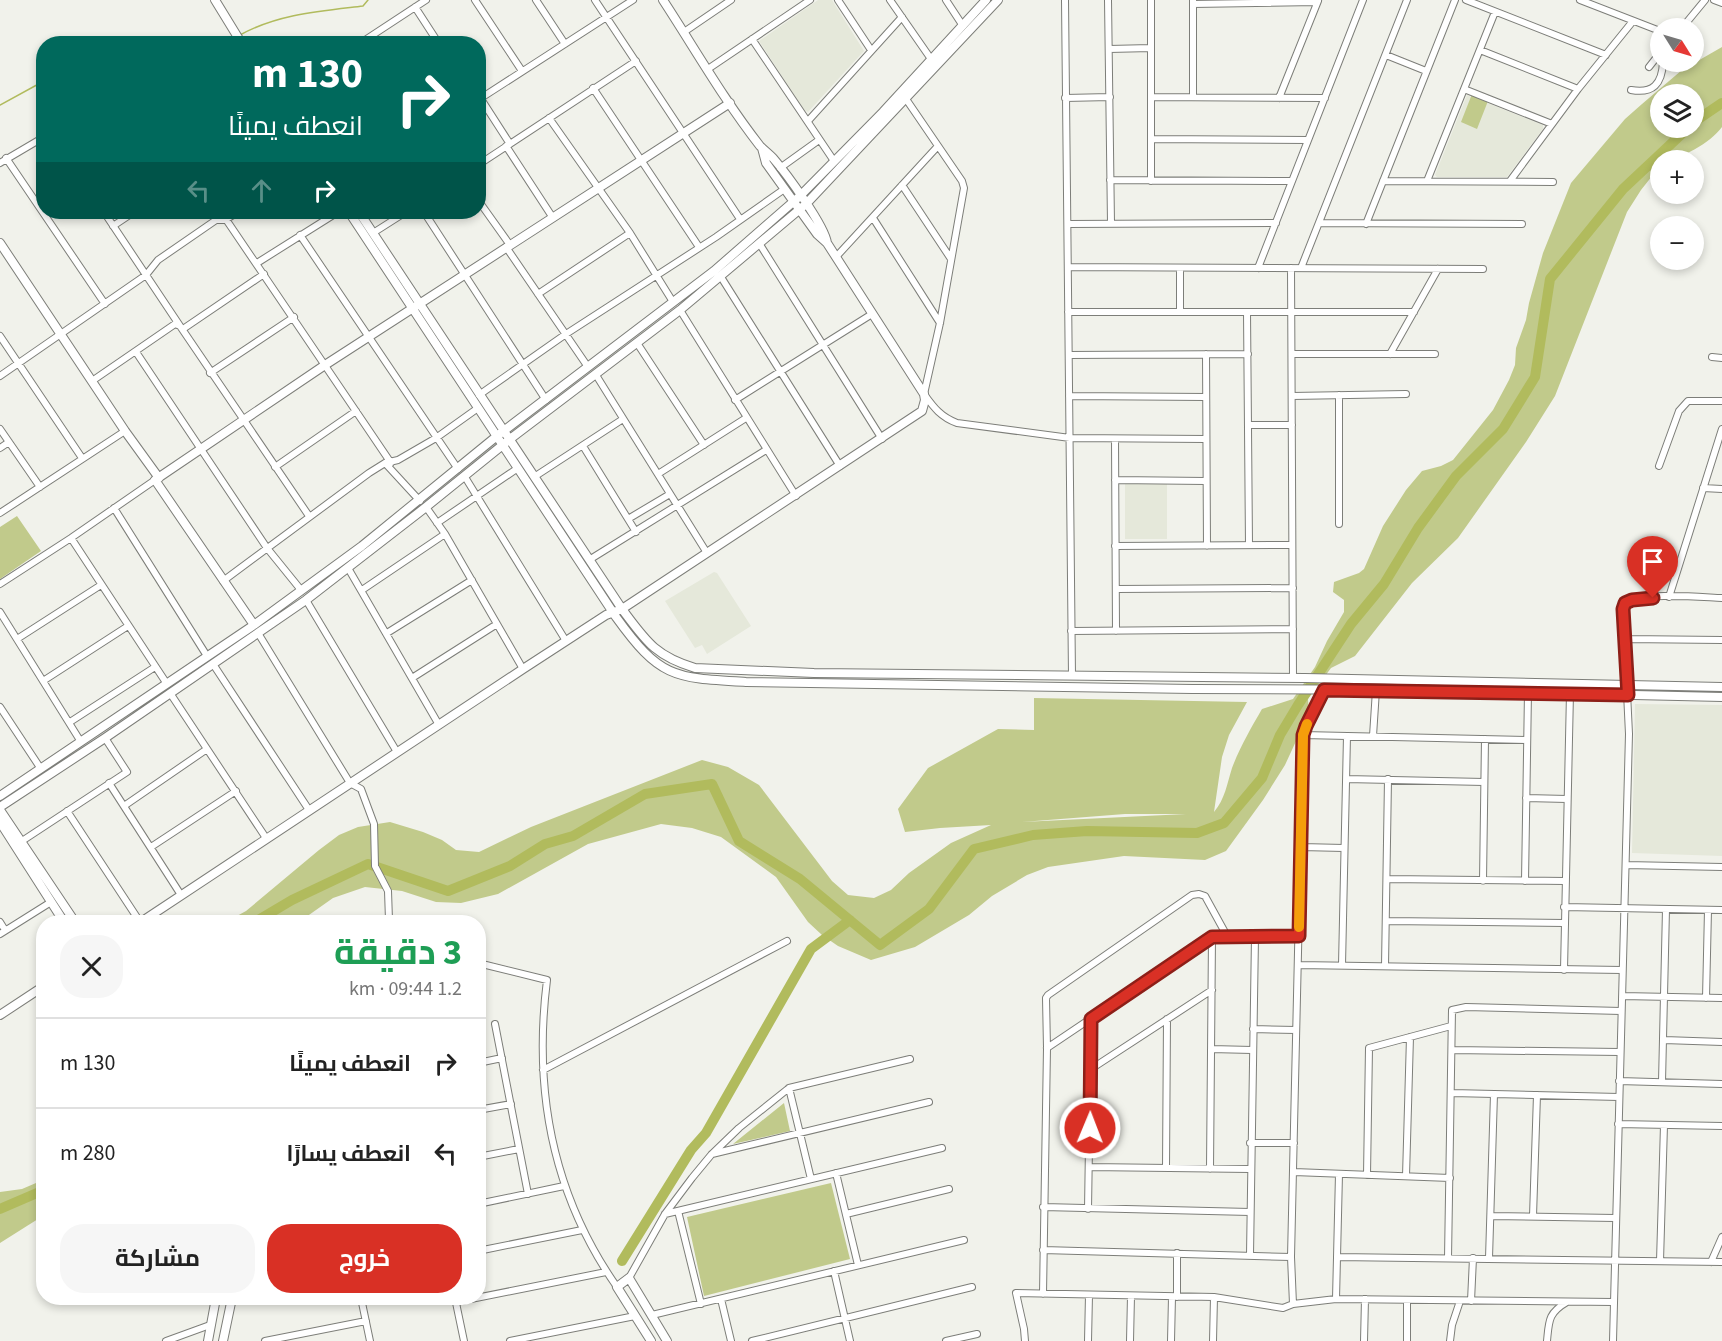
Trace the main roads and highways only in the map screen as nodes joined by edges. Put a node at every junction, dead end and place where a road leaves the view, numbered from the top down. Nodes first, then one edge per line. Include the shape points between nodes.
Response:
1 (215, 0) edge
2 (663, 0) edge
3 (986, 0) edge
4 (998, 0) edge
5 (238, 36) edge
6 (730, 103) junction
7 (781, 174) junction
8 (821, 181) junction
9 (800, 203) junction
10 (353, 219) edge
11 (364, 219) edge
12 (811, 219) junction
13 (771, 220) junction
14 (785, 222) junction
15 (0, 243) edge
16 (417, 306) junction
17 (501, 434) junction
18 (507, 442) junction
19 (157, 479) junction
20 (423, 504) junction
21 (617, 610) junction
22 (256, 629) junction
23 (953, 679) junction
24 (1722, 687) edge
25 (1722, 697) edge
26 (0, 796) edge
27 (0, 808) edge
28 (0, 822) edge
29 (59, 915) edge
30 (70, 915) edge
31 (151, 915) edge
32 (36, 992) edge
33 (0, 1015) edge
34 (214, 1305) edge
35 (230, 1305) edge
36 (208, 1341) edge
37 (223, 1341) edge
38 (651, 1341) edge
39 (667, 1341) edge

1 - 5 main road
2 - 6 main road
3 - 8 main road via 834,161
4 - 8 main road via 906,99
6 - 7 main road via 762,148 766,163
6 - 16 main road
7 - 8 main road via 800,186
7 - 9 main road
7 - 13 main road via 787,202
8 - 9 main road
8 - 12 main road via 812,200
9 - 12 main road
9 - 13 main road
9 - 14 main road
10 - 16 main road
11 - 16 main road
12 - 14 main road via 797,214
12 - 21 main road via 826,235 827,243 924,394 922,411
13 - 17 main road via 714,271
14 - 18 main road via 680,310
15 - 19 main road
16 - 17 main road via 479,395
16 - 17 main road via 478,408
16 - 19 main road
17 - 18 main road
17 - 20 main road
18 - 20 main road via 465,477
18 - 21 main road via 589,560
18 - 21 main road via 518,468
19 - 22 main road
20 - 22 main road via 301,590
20 - 22 main road via 306,600
21 - 23 main road via 656,651 695,668
21 - 31 main road
22 - 26 main road via 207,656
22 - 27 main road via 213,664
23 - 24 main road via 1305,678
23 - 25 main road via 1293,690
27 - 30 main road
28 - 29 main road
32 - 33 main road
34 - 36 main road
35 - 37 main road
38 - 39 main road via 617,1287 629,1278

